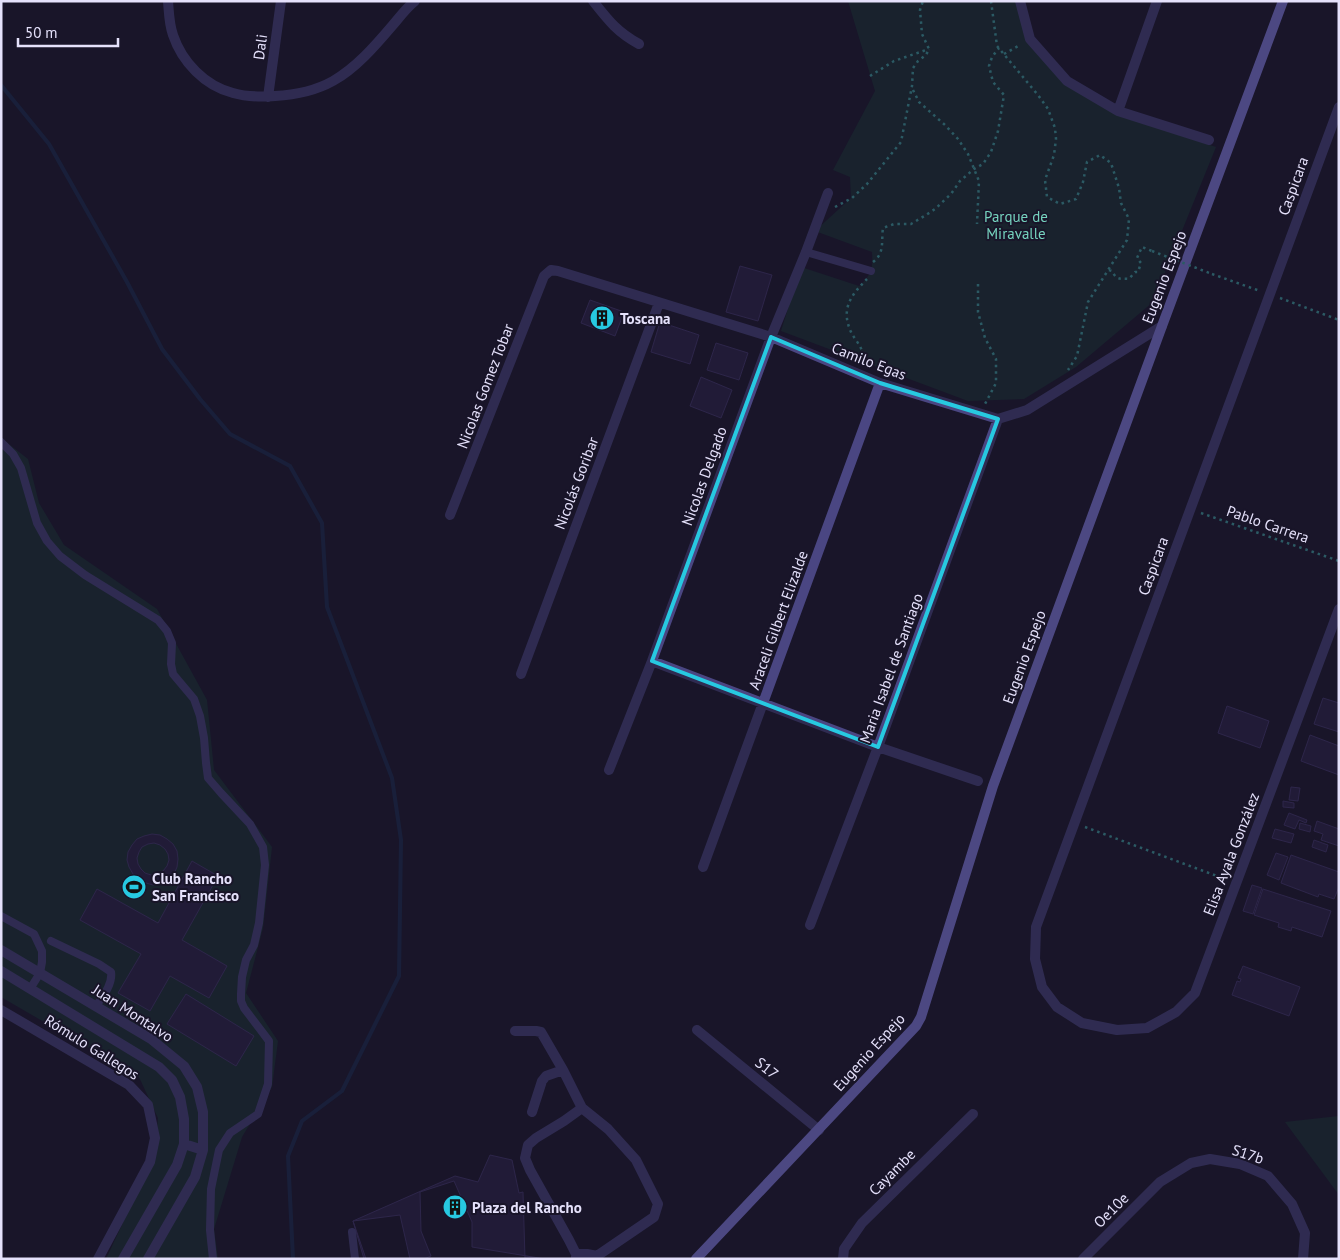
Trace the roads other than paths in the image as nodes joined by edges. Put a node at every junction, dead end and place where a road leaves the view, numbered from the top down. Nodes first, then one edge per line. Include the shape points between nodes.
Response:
1 (168, 1) edge
2 (282, 1) edge
3 (415, 1) edge
4 (593, 1) edge
5 (1020, 1) edge
6 (1157, 1) edge
7 (1283, 1) edge
8 (639, 44) dead end
9 (268, 97) junction
10 (1339, 107) edge
11 (1118, 111) junction
12 (1209, 140) dead end
13 (828, 192) dead end
14 (806, 252) junction
15 (551, 270) joint
16 (871, 272) road end
17 (659, 303) junction
18 (1162, 326) junction
19 (771, 337) junction
20 (880, 383) junction
21 (998, 419) junction
22 (1, 442) edge
23 (450, 515) dead end
24 (1339, 609) edge
25 (652, 661) junction
26 (521, 674) dead end
27 (764, 703) junction
28 (878, 746) junction
29 (609, 770) dead end
30 (978, 781) dead end
31 (703, 867) dead end
32 (1, 916) edge
33 (810, 926) dead end
34 (51, 940) dead end
35 (1, 950) edge
36 (1, 971) edge
37 (40, 973) junction
38 (30, 989) junction
39 (96, 1006) junction
40 (1, 1010) edge
41 (1082, 1023) joint
42 (696, 1030) dead end
43 (514, 1031) dead end
44 (563, 1070) junction
45 (582, 1108) junction
46 (532, 1112) dead end
47 (973, 1114) dead end
48 (818, 1130) junction
49 (184, 1144) junction
50 (203, 1150) junction
51 (1160, 1182) joint
52 (352, 1232) dead end
53 (576, 1256) edge
54 (597, 1257) edge
55 (98, 1259) edge
56 (123, 1259) edge
57 (148, 1259) edge
58 (213, 1259) edge
59 (355, 1259) edge
60 (696, 1259) edge
61 (843, 1259) edge
62 (1083, 1259) edge
63 (1303, 1259) edge

1 - 9 street via 172,34 189,64 202,78 232,93
2 - 9 street, Dali
3 - 9 street via 352,68 333,81 291,95
4 - 8 street via 612,25
5 - 11 street via 1030,39 1067,81
6 - 11 street
7 - 18 street, Eugenio Espejo
10 - 41 street, Caspicara via 1036,927 1035,959 1042,987 1057,1007
11 - 12 street
13 - 14 street, Nicolas Delgado
14 - 16 lane
14 - 19 street, Nicolas Delgado
15 - 17 street, Camilo Egas
15 - 23 street, Nicolas Gomez Tobar via 544,276
17 - 19 street, Camilo Egas
17 - 26 street, Nicolás Goribar
18 - 21 street via 1027,410
18 - 48 street, Eugenio Espejo via 993,786 921,1017
19 - 20 street, Camilo Egas
19 - 25 street, Nicolas Delgado
20 - 21 street, Camilo Egas
20 - 27 street, Araceli Gilbert Elizalde
21 - 28 street, Maria Isabel de Santiago
22 - 58 lane via 21,468 36,523 60,556 158,620 167,631 172,643 173,674 194,699 200,716 208,778 250,824 263,846 265,865 259,923 242,977 241,1001 269,1041 268,1084 258,1114 230,1133 219,1150 211,1189
24 - 41 street, Elisa Ayala González via 1195,993 1176,1012 1147,1028 1117,1030
25 - 27 street
25 - 29 street, Nicolas Delgado
27 - 28 street
27 - 31 street, Araceli Gilbert Elizalde
28 - 30 street
28 - 33 street, Maria Isabel de Santiago
32 - 37 lane via 34,934 42,951
34 - 39 lane via 110,972 110,983
35 - 37 street, Juan Montalvo
36 - 38 street, Juan Montalvo
37 - 38 lane
37 - 39 street, Juan Montalvo
38 - 49 street, Juan Montalvo via 160,1067 172,1080 180,1097
39 - 50 street, Juan Montalvo via 151,1039 184,1066 197,1087 203,1112
40 - 55 street, Rómulo Gallegos via 129,1085 148,1105 155,1138 150,1162
42 - 48 street, S17
43 - 44 street via 541,1032
44 - 45 street
44 - 46 street via 546,1076 542,1081
45 - 53 street via 528,1145 525,1158
45 - 54 street via 636,1160 658,1204 654,1217
47 - 61 street, Cayambe via 862,1223 844,1250
48 - 60 street, Eugenio Espejo
49 - 50 street
49 - 56 street, Juan Montalvo via 177,1164
50 - 57 street, Juan Montalvo via 195,1177
51 - 62 street, Oe10e
51 - 63 street, S17b via 1191,1163 1210,1160 1240,1164 1268,1176 1292,1204 1305,1233
52 - 59 lane
53 - 54 street via 587,1254

